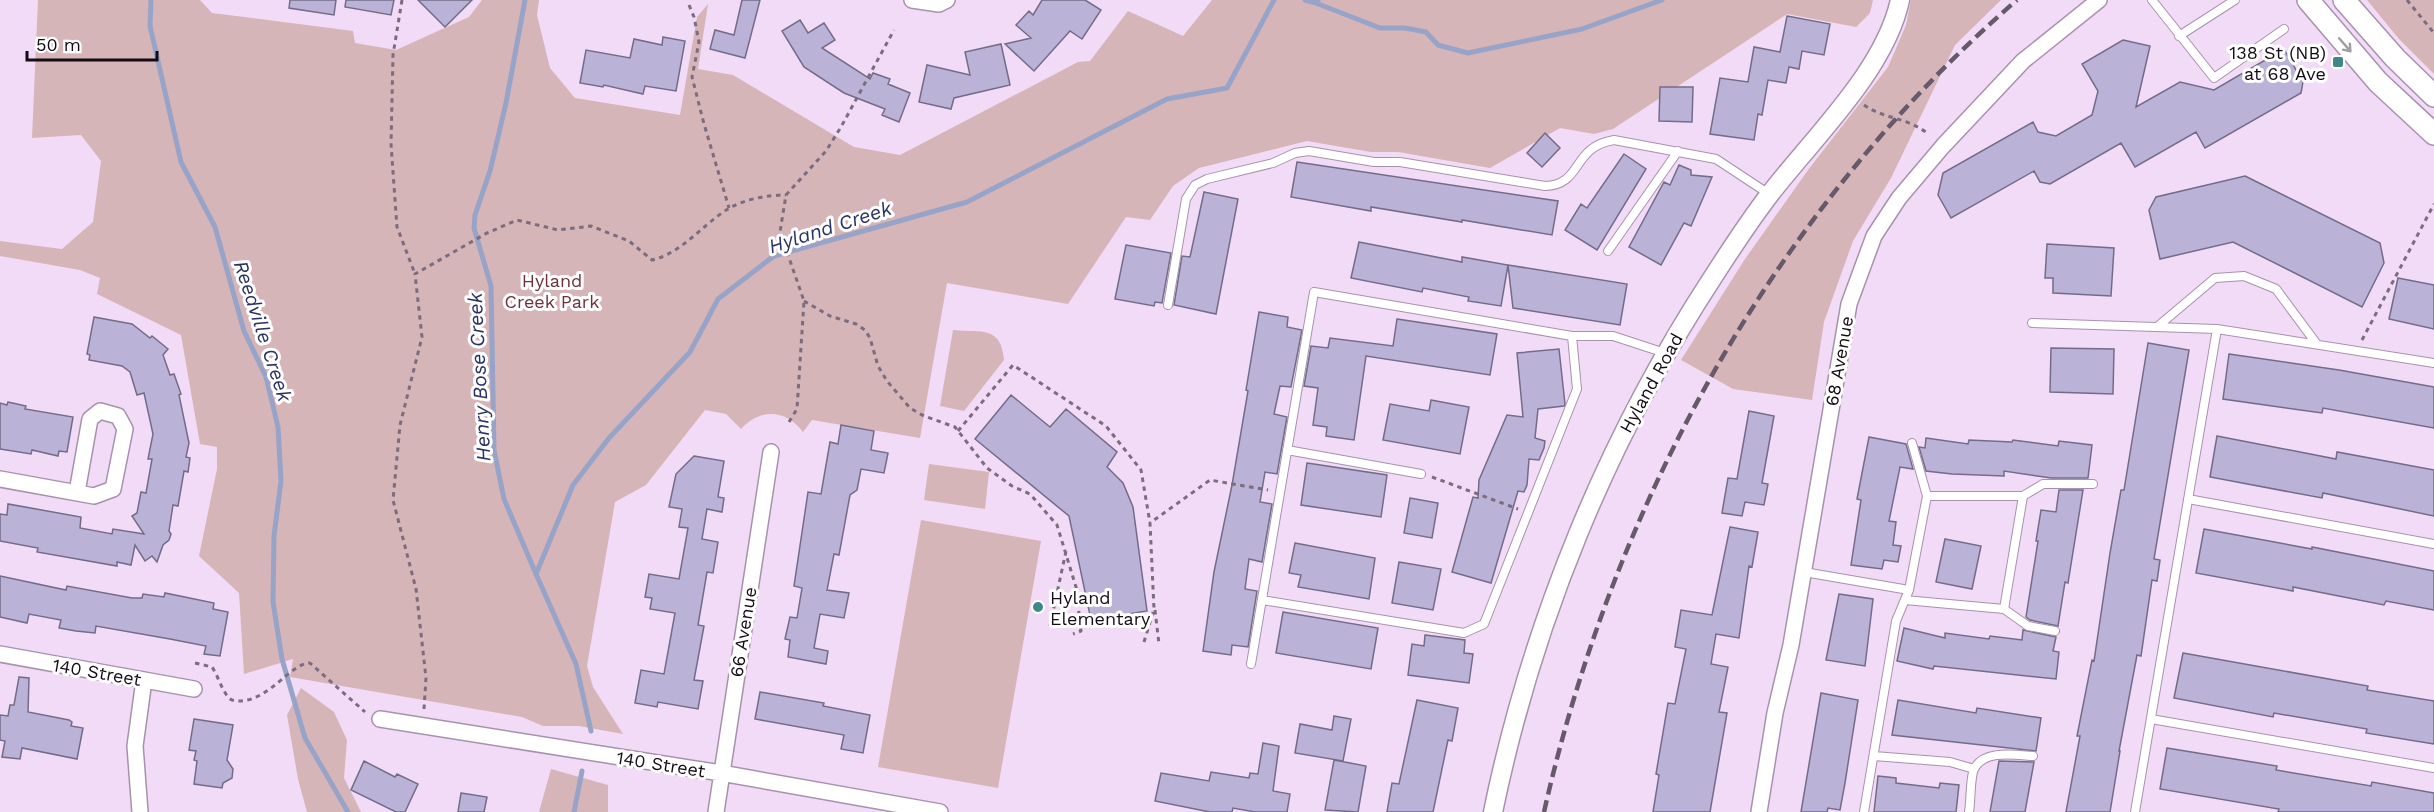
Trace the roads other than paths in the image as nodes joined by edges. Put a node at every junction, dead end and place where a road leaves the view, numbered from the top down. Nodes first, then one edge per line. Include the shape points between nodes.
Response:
1 (912, 0) edge
2 (947, 0) edge
3 (1900, 0) edge
4 (2099, 0) edge
5 (2151, 0) edge
6 (2235, 0) edge
7 (2308, 0) edge
8 (2344, 0) edge
9 (2284, 29) dead end
10 (2179, 36) junction
11 (2434, 96) edge
12 (2434, 134) edge
13 (1678, 151) junction
14 (1770, 195) junction
15 (1608, 251) dead end
16 (1168, 305) dead end
17 (2032, 323) dead end
18 (2157, 327) junction
19 (2217, 328) junction
20 (1572, 336) junction
21 (2316, 343) junction
22 (1667, 353) junction
23 (2434, 363) edge
24 (1912, 443) dead end
25 (1287, 450) junction
26 (771, 452) dead end
27 (1421, 474) road end
28 (0, 479) edge
29 (2093, 484) dead end
30 (77, 492) junction
31 (1927, 496) junction
32 (2024, 496) junction
33 (2188, 499) junction
34 (2434, 544) edge
35 (1804, 572) junction
36 (1909, 590) junction
37 (1262, 600) junction
38 (1905, 600) junction
39 (2004, 609) junction
40 (2055, 631) dead end
41 (0, 654) edge
42 (1251, 664) dead end
43 (144, 680) junction
44 (194, 689) dead end
45 (380, 719) road end
46 (2151, 719) junction
47 (1874, 756) junction
48 (2033, 756) dead end
49 (2434, 768) edge
50 (1974, 769) junction
51 (721, 773) junction
52 (140, 812) edge
53 (716, 812) edge
54 (940, 812) edge
55 (1493, 812) edge
56 (1759, 812) edge
57 (1864, 812) edge
58 (1969, 812) edge
59 (2135, 812) edge

1 - 2 street via 939,4
3 - 14 street, Hyland Road via 1876,60
4 - 35 street, 68 Avenue via 2023,61 1936,154 1874,236 1849,304
5 - 10 lane
6 - 10 lane
7 -> 12 main road via 2378,82
8 - 11 main road
9 - 10 lane via 2214,78
13 - 14 lane via 1716,159
13 - 15 lane
13 - 16 lane via 1614,140 1600,142 1587,151 1569,178 1558,186 1309,151 1207,179 1195,185 1186,199
14 - 22 street, Hyland Road via 1712,278
17 - 18 lane
18 - 19 lane
18 - 21 lane via 2215,278 2244,276 2276,289
19 - 21 lane
19 - 33 lane
20 - 22 lane via 1613,336
20 - 25 lane via 1314,292
20 - 37 lane via 1577,389 1484,624 1464,633
21 - 23 lane
22 - 55 street, Hyland Road via 1607,468 1555,596 1514,722
24 - 31 lane
25 - 27 lane
25 - 37 lane
26 - 51 street, 66 Avenue
28 - 30 street
29 - 32 lane via 2043,484
30 - 30 street via 94,496 113,489 125,429 118,416 100,411 90,419
31 - 32 lane
31 - 36 lane
32 - 39 lane
33 - 34 lane
33 - 46 lane
35 - 36 lane
35 - 56 street, 68 Avenue
36 - 38 lane
37 - 42 lane
38 - 39 lane
38 - 47 lane via 1896,621
39 - 40 lane via 2028,626
41 - 43 street, 140 Street
43 - 44 street, 140 Street
43 - 52 street via 135,746
45 - 51 street, 140 Street
46 - 49 lane
46 - 59 lane
47 - 50 lane via 1950,762
47 - 57 lane
48 - 50 lane via 2000,754
50 - 58 lane
51 - 53 street, 66 Avenue
51 - 54 street, 140 Street

